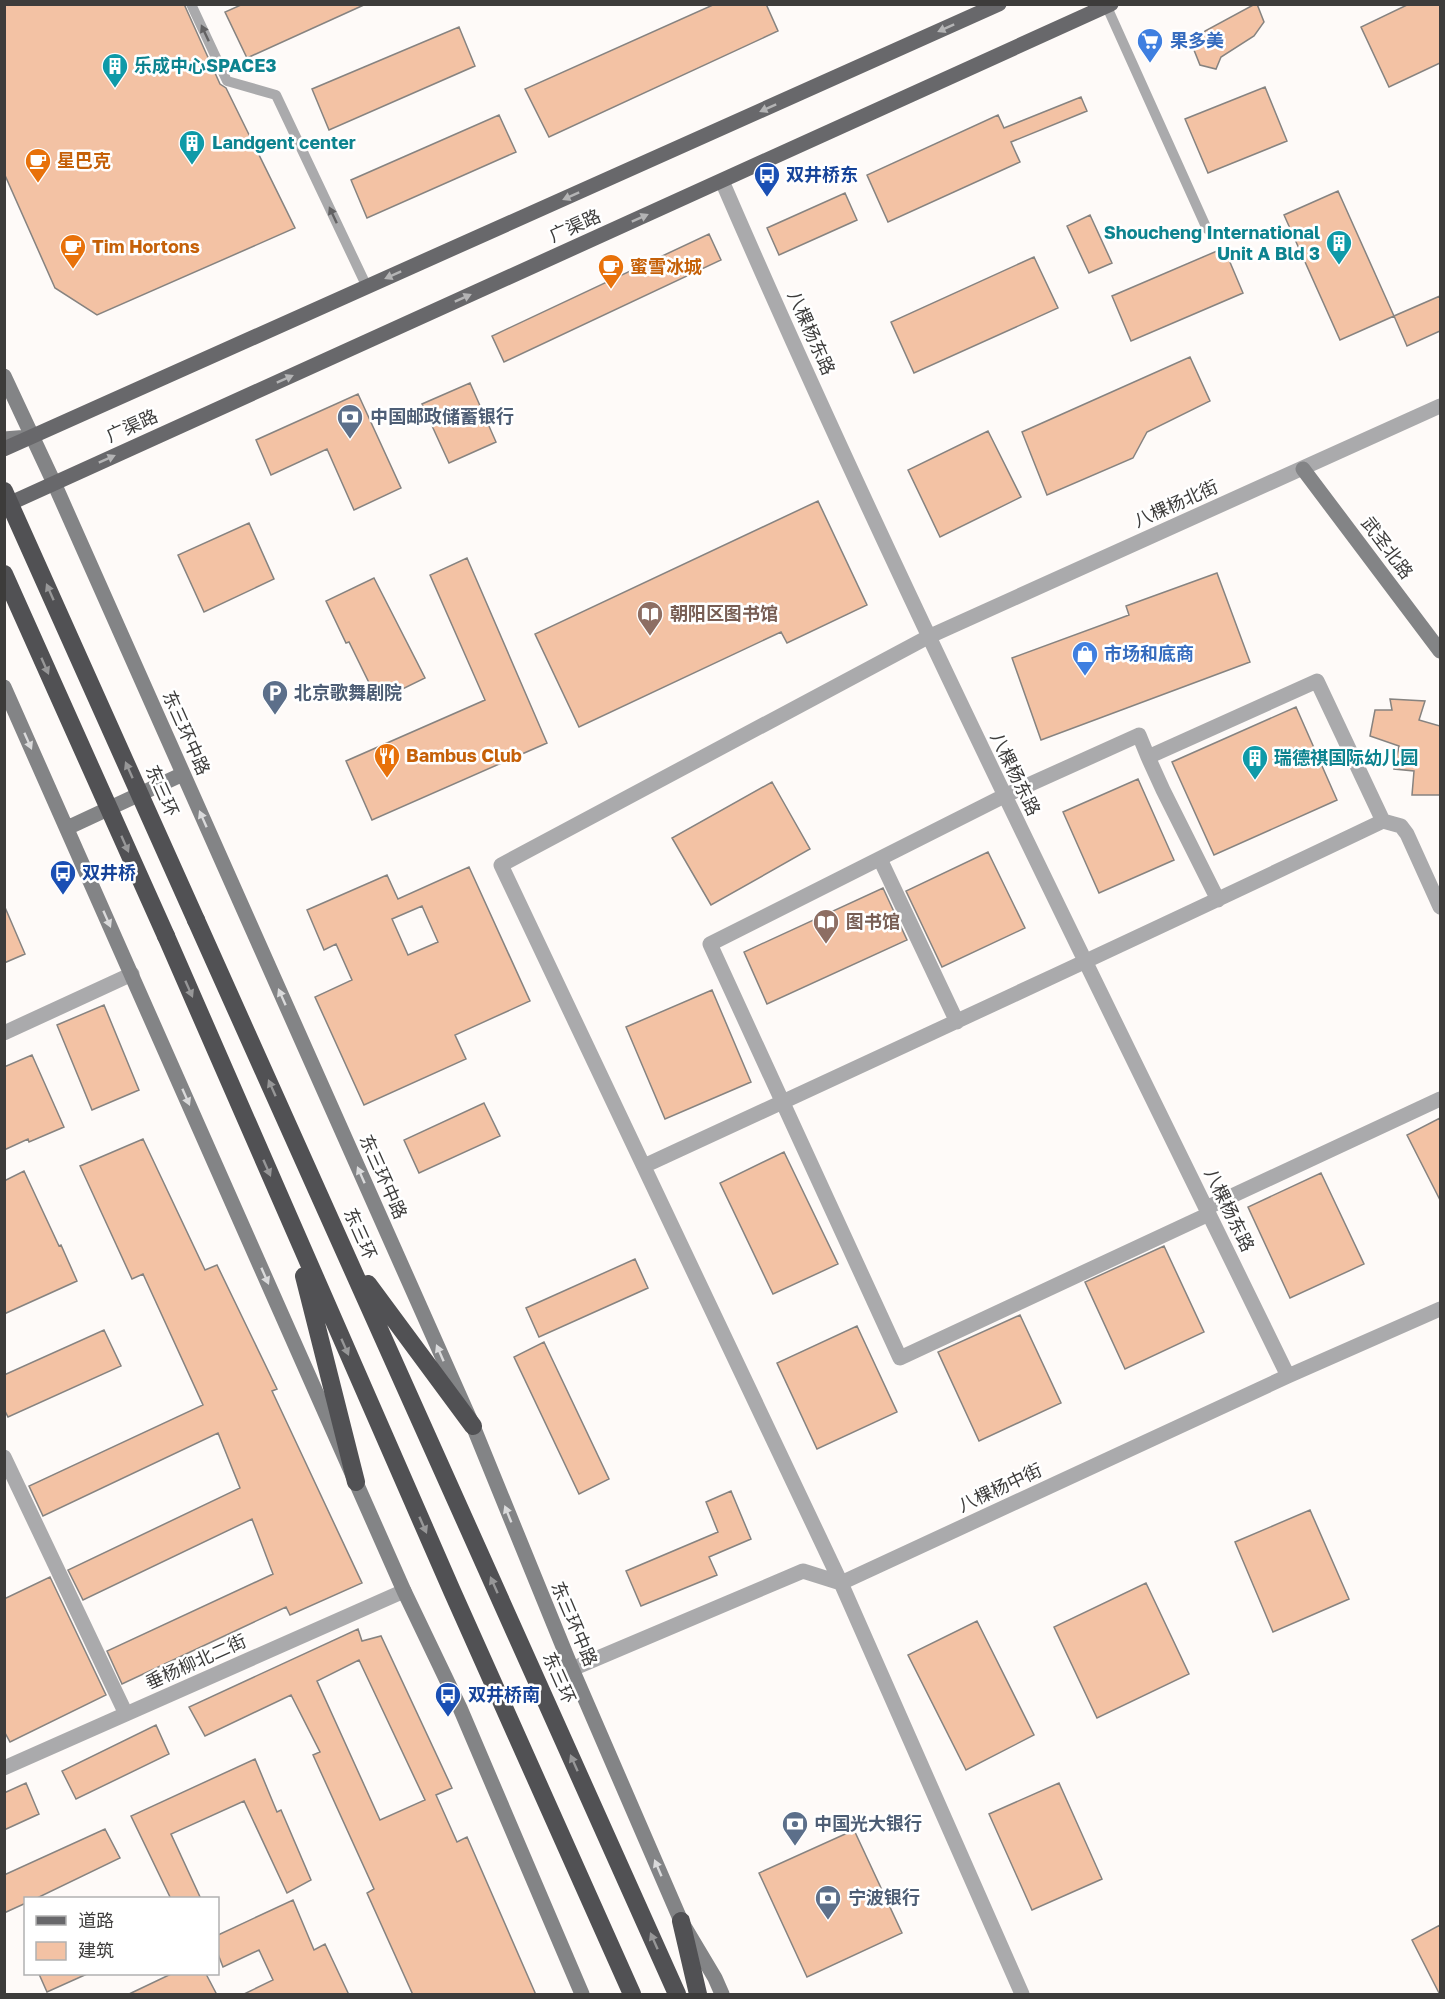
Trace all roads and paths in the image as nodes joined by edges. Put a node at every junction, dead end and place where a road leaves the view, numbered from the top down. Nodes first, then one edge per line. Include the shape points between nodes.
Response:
1 (191, 4) edge
2 (999, 4) edge
3 (1108, 5) edge
4 (1084, 10) edge
5 (722, 181) junction
6 (1207, 229) dead end
7 (366, 287) junction
8 (4, 376) edge
9 (1440, 406) edge
10 (32, 436) junction
11 (4, 439) edge
12 (4, 448) edge
13 (1303, 469) junction
14 (54, 483) junction
15 (4, 491) edge
16 (4, 506) edge
17 (4, 574) edge
18 (928, 637) junction
19 (1440, 651) edge
20 (4, 687) edge
21 (1148, 757) junction
22 (183, 774) junction
23 (1004, 796) junction
24 (1383, 821) junction
25 (67, 828) junction
26 (880, 859) junction
27 (1218, 900) junction
28 (1440, 907) edge
29 (1086, 962) junction
30 (132, 974) junction
31 (957, 1022) junction
32 (4, 1033) edge
33 (1440, 1099) edge
34 (782, 1102) junction
35 (644, 1166) junction
36 (1208, 1211) junction
37 (292, 1225) junction
38 (347, 1256) junction
39 (1440, 1309) edge
40 (1288, 1376) junction
41 (473, 1426) junction
42 (4, 1457) edge
43 (356, 1482) junction
44 (841, 1583) junction
45 (404, 1591) junction
46 (572, 1669) junction
47 (126, 1714) junction
48 (4, 1768) edge
49 (681, 1921) junction
50 (582, 1995) edge
51 (632, 1995) edge
52 (678, 1995) edge
53 (698, 1995) edge
54 (722, 1995) edge
55 (1022, 1995) edge

7 -> 1 lane via 276,95 227,81
2 -> 7 main road, 广渠路
3 - 4 main road, 广渠路
3 - 6 lane
4 - 5 main road, 广渠路
14 -> 5 main road, 广渠路
5 - 18 street, 八棵杨东路
7 - 10 main road, 广渠路
8 - 10 street, 东三环中路
9 - 13 street, 八棵杨北街
10 - 11 street
10 - 12 main road, 广渠路
10 - 14 street, 东三环中路
13 - 18 street, 八棵杨北街
13 - 19 street, 武圣北路
14 - 16 main road, 广渠路
14 - 22 street, 东三环中路
38 -> 15 highway, 东三环, bridge
17 -> 37 highway, bridge
18 - 23 street, 八棵杨东路
18 - 35 street, 八棵杨北街 via 501,865
20 -> 25 street
21 - 23 street via 1139,735
21 - 24 street via 1317,681
21 - 27 street
22 - 25 street
41 -> 22 street, 东三环中路
23 - 26 street
23 - 29 street, 八棵杨东路
24 - 27 street
24 - 28 street via 1401,826 1407,834
25 -> 30 street
26 - 31 street
26 - 34 street via 710,944
27 - 29 street
29 - 31 street
29 - 36 street, 八棵杨东路
30 - 32 street
30 -> 43 street
31 - 34 street
33 - 36 street
34 - 35 street
34 - 36 street via 900,1358
35 - 44 street
36 - 40 street, 八棵杨东路
37 - 43 highway
37 -> 51 highway
38 - 41 highway
52 -> 38 highway, 东三环
39 - 40 street, 八棵杨中街
40 - 44 street, 八棵杨中街
46 -> 41 street, 东三环中路
42 - 47 street
43 - 45 street
44 - 46 street via 803,1571
44 - 55 street
45 - 47 street, 垂杨柳北二街
45 - 50 street via 460,1708
49 -> 46 street, 东三环中路
47 - 48 street, 垂杨柳北二街
49 - 53 highway
49 - 54 street, 东三环中路

